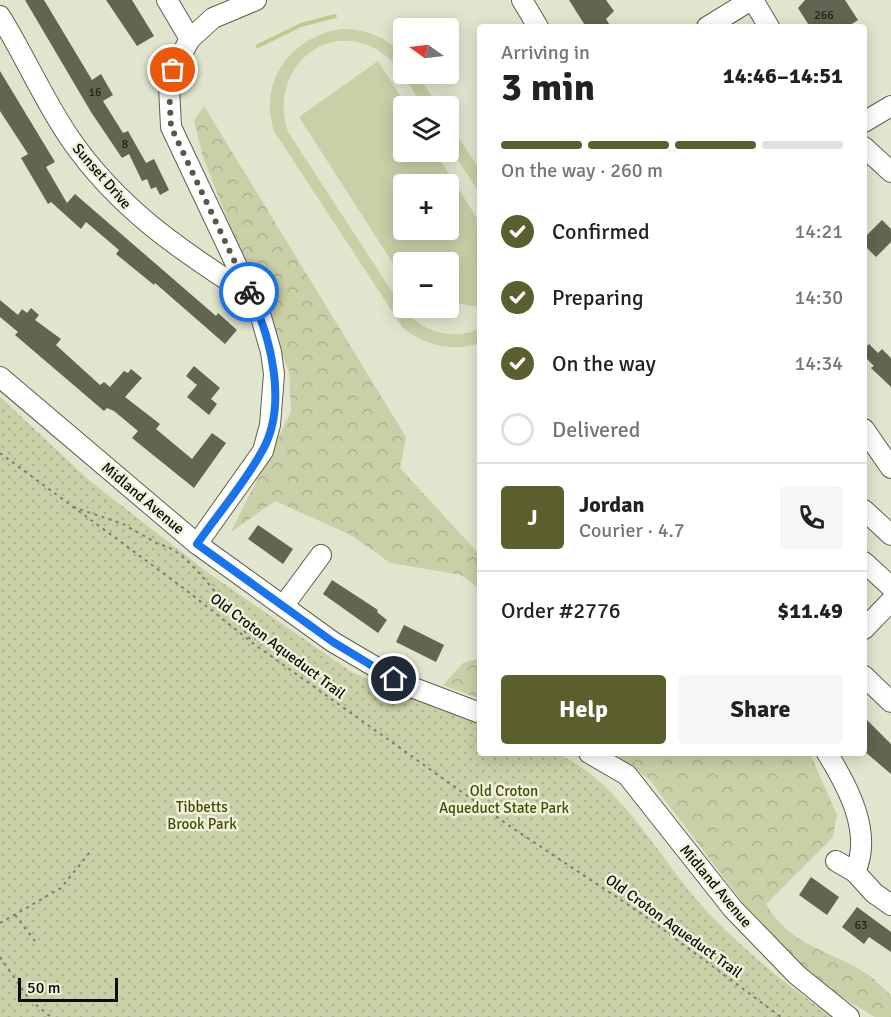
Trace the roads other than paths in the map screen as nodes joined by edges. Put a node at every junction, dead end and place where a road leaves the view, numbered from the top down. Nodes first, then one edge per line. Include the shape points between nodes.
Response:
1 (167, 0) edge
2 (256, 0) edge
3 (522, 0) edge
4 (752, 0) edge
5 (0, 16) edge
6 (536, 24) edge
7 (712, 24) edge
8 (767, 24) edge
9 (190, 39) junction
10 (891, 106) edge
11 (867, 120) edge
12 (867, 150) edge
13 (891, 172) edge
14 (250, 295) junction
15 (0, 377) edge
16 (867, 433) edge
17 (891, 468) edge
18 (867, 513) edge
19 (891, 535) edge
20 (197, 544) junction
21 (321, 555) dead end
22 (867, 565) edge
23 (891, 587) edge
24 (891, 601) edge
25 (284, 605) junction
26 (867, 621) edge
27 (867, 679) edge
28 (891, 702) edge
29 (477, 712) edge
30 (594, 756) edge
31 (829, 756) edge
32 (836, 861) dead end
33 (855, 872) junction
34 (891, 905) edge
35 (849, 1017) edge

1 - 9 street
2 - 9 street via 213,18
3 - 6 street
4 - 7 street
4 - 8 street
5 - 14 street, Sunset Drive via 69,138 112,191 198,262
9 - 14 street via 177,61 169,87 171,127
10 - 11 street
12 - 13 street
14 - 20 street via 271,352 274,390 270,425 263,451
15 - 20 street, Midland Avenue
16 - 17 street
18 - 19 street
20 - 25 street, Midland Avenue
21 - 25 street
22 - 23 street
24 - 26 street
25 - 29 street, Midland Avenue via 383,674
27 - 28 street
30 - 35 street, Midland Avenue via 627,775 733,909 797,975
31 - 33 street via 861,829 862,856
32 - 33 street
33 - 34 street

